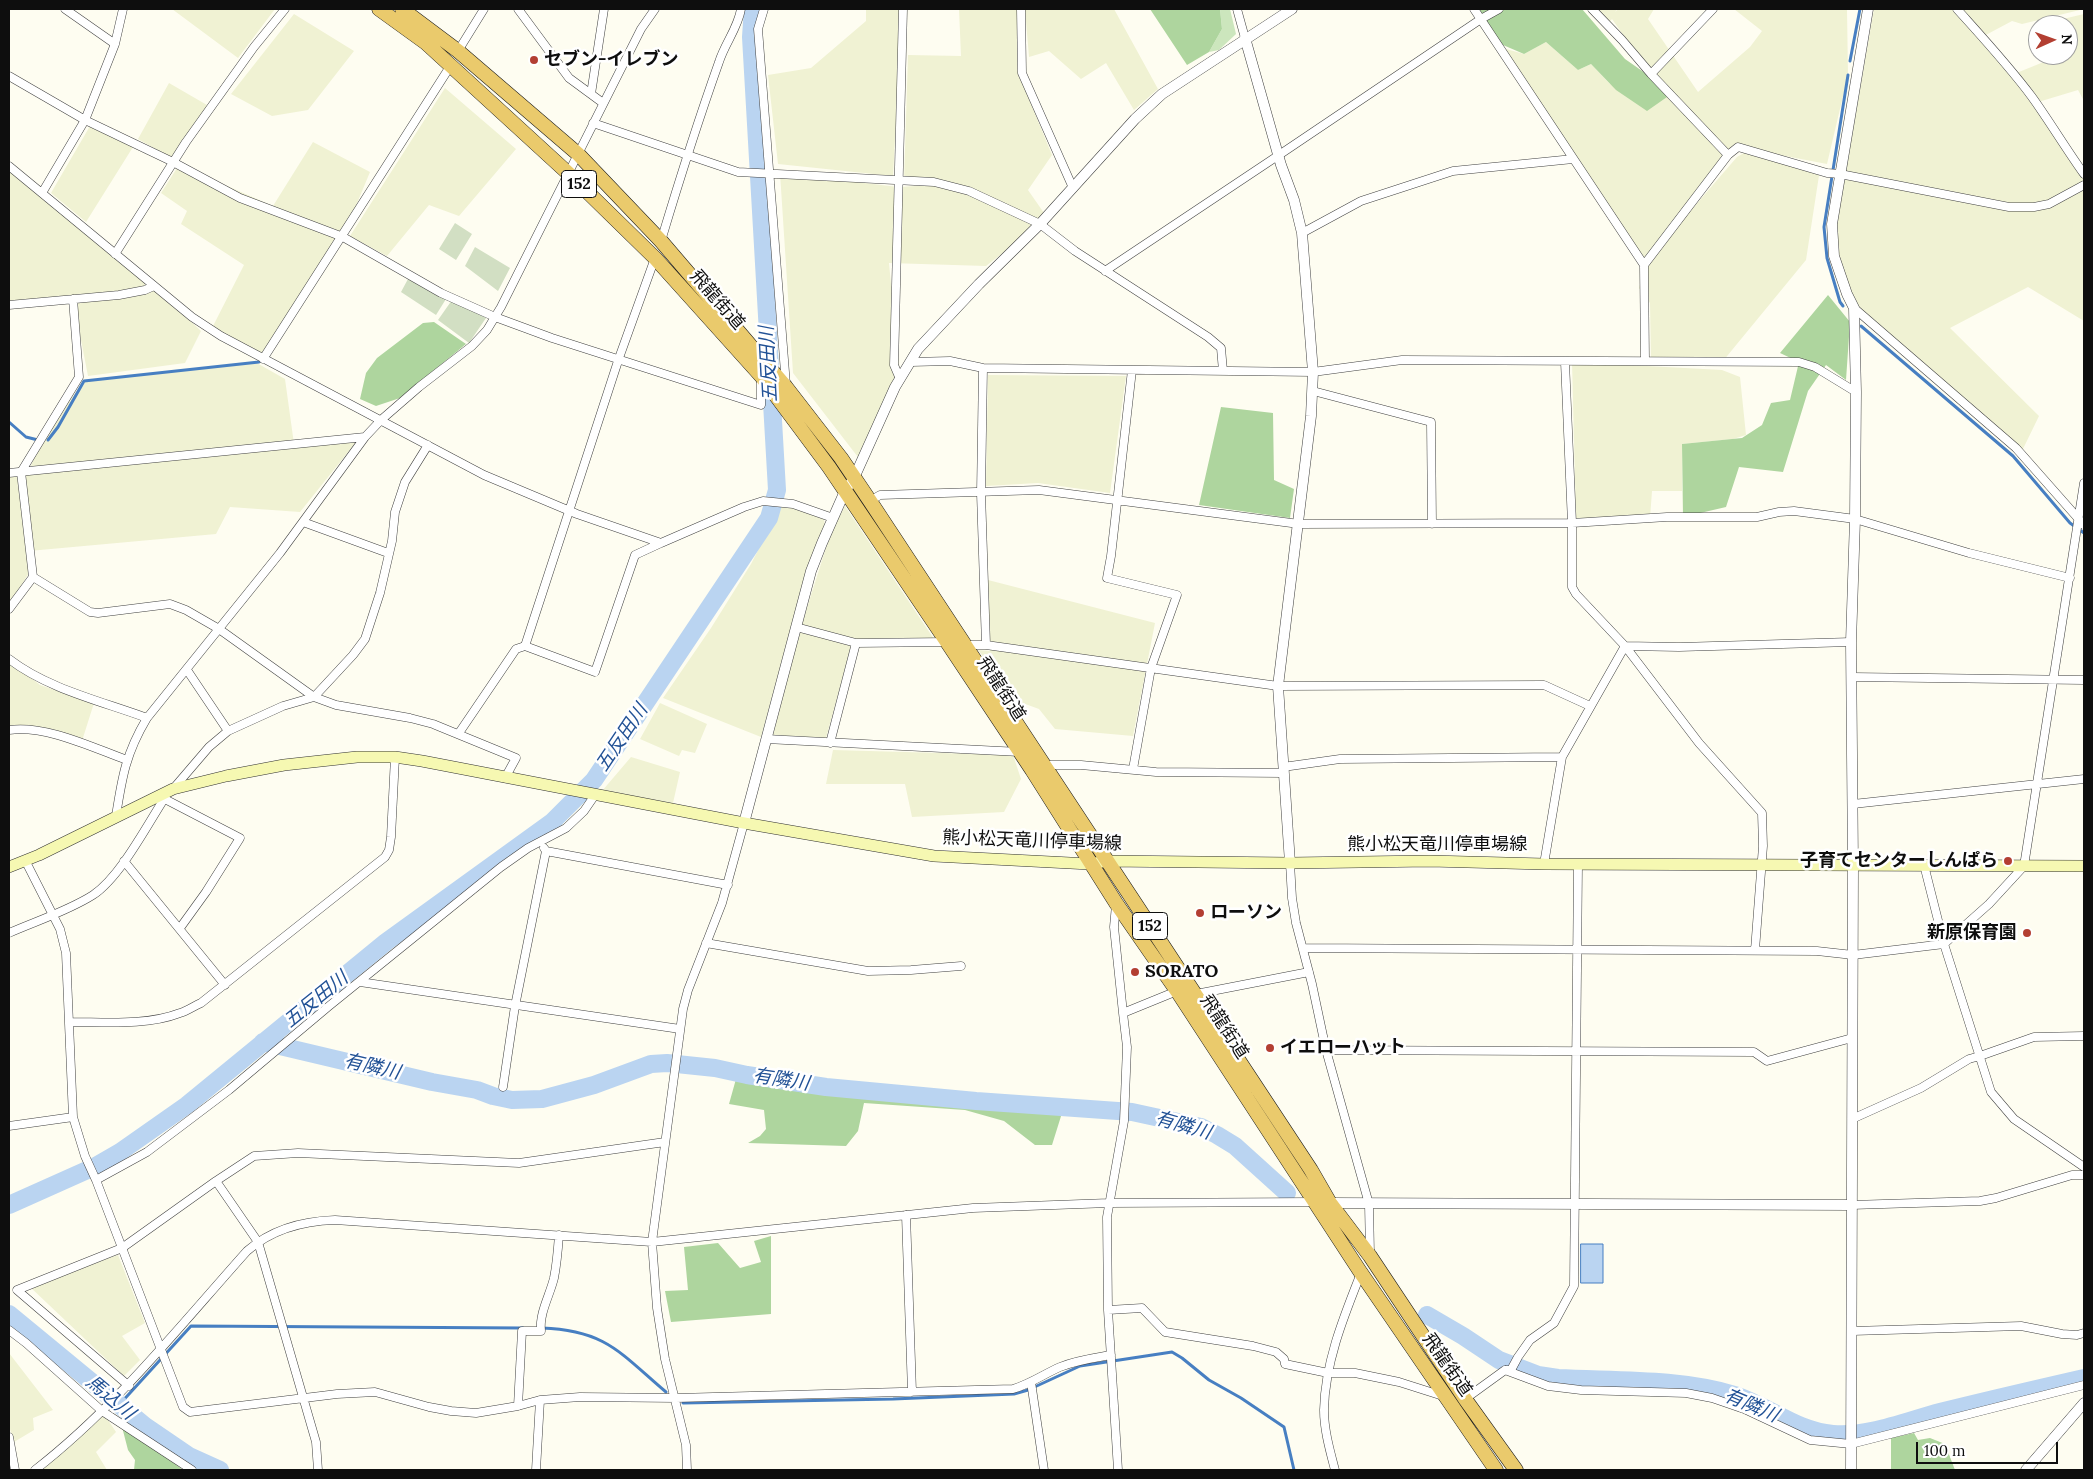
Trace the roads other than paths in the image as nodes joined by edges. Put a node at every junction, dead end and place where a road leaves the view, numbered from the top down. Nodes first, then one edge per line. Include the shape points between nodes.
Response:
1 (65, 9) edge
2 (122, 9) edge
3 (285, 9) edge
4 (379, 9) edge
5 (402, 9) edge
6 (484, 9) edge
7 (518, 9) edge
8 (604, 9) edge
9 (655, 9) edge
10 (741, 9) edge
11 (764, 9) edge
12 (903, 9) edge
13 (1021, 9) edge
14 (1237, 9) edge
15 (1292, 9) edge
16 (1474, 9) edge
17 (1499, 9) edge
18 (1592, 9) edge
19 (1713, 9) edge
20 (1868, 9) edge
21 (1957, 9) edge
22 (1481, 19) junction
23 (1245, 38) junction
24 (115, 44) junction
25 (458, 51) junction
26 (451, 65) junction
27 (1651, 74) junction
28 (9, 76) edge
29 (592, 94) junction
30 (604, 103) junction
31 (85, 120) junction
32 (593, 124) junction
33 (578, 154) junction
34 (687, 155) junction
35 (1728, 155) junction
36 (1280, 156) junction
37 (1572, 159) junction
38 (173, 162) junction
39 (9, 166) edge
40 (767, 173) junction
41 (569, 174) junction
42 (1838, 174) junction
43 (2084, 174) edge
44 (898, 182) junction
45 (2084, 185) edge
46 (1073, 188) junction
47 (42, 194) junction
48 (1040, 224) junction
49 (1302, 233) junction
50 (342, 237) junction
51 (661, 241) junction
52 (115, 254) junction
53 (655, 258) junction
54 (1644, 264) junction
55 (1105, 271) junction
56 (154, 286) junction
57 (73, 299) junction
58 (9, 305) edge
59 (1854, 308) junction
60 (495, 317) junction
61 (619, 358) junction
62 (263, 359) junction
63 (1645, 361) junction
64 (911, 362) junction
65 (1566, 362) junction
66 (983, 368) junction
67 (1132, 370) junction
68 (1223, 371) junction
69 (1313, 372) junction
70 (761, 377) junction
71 (900, 379) junction
72 (784, 385) junction
73 (1313, 391) junction
74 (1856, 392) junction
75 (381, 420) junction
76 (365, 437) junction
77 (428, 445) junction
78 (21, 472) junction
79 (9, 473) edge
80 (854, 478) junction
81 (2084, 483) edge
82 (845, 492) junction
83 (981, 493) junction
84 (870, 501) junction
85 (1116, 501) junction
86 (569, 511) junction
87 (832, 518) junction
88 (1855, 519) junction
89 (303, 522) junction
90 (1572, 523) junction
91 (1298, 524) junction
92 (1432, 524) junction
93 (2079, 525) edge
94 (661, 543) junction
95 (388, 553) junction
96 (33, 577) junction
97 (2070, 578) junction
98 (9, 608) edge
99 (796, 627) junction
100 (219, 629) junction
101 (947, 642) junction
102 (1851, 642) junction
103 (856, 643) junction
104 (986, 645) junction
105 (525, 646) junction
106 (964, 646) junction
107 (1625, 646) junction
108 (9, 659) edge
109 (1152, 668) junction
110 (187, 670) junction
111 (1852, 677) junction
112 (2052, 680) junction
113 (2084, 680) edge
114 (1278, 686) junction
115 (314, 697) junction
116 (1590, 706) junction
117 (148, 718) junction
118 (9, 730) edge
119 (228, 731) junction
120 (458, 733) junction
121 (766, 739) junction
122 (830, 743) junction
123 (1020, 752) junction
124 (395, 757) junction
125 (1562, 757) junction
126 (127, 760) junction
127 (1046, 766) junction
128 (1133, 769) junction
129 (1283, 770) junction
130 (506, 778) junction
131 (2084, 779) edge
132 (2037, 784) junction
133 (173, 789) junction
134 (593, 794) junction
135 (162, 797) junction
136 (1853, 804) junction
137 (116, 816) junction
138 (744, 823) junction
139 (542, 842) junction
140 (546, 851) junction
141 (25, 860) junction
142 (1107, 861) junction
143 (124, 862) junction
144 (1290, 863) junction
145 (1090, 864) junction
146 (1544, 864) junction
147 (1578, 864) junction
148 (1762, 864) junction
149 (1853, 865) junction
150 (1924, 865) junction
151 (9, 866) edge
152 (2024, 866) junction
153 (2084, 866) edge
154 (728, 885) junction
155 (1116, 903) junction
156 (53, 914) junction
157 (180, 928) junction
158 (9, 933) edge
159 (706, 943) junction
160 (1944, 944) junction
161 (1303, 948) junction
162 (1578, 950) junction
163 (1755, 950) junction
164 (1853, 955) junction
165 (961, 966) dead end
166 (1309, 972) junction
167 (360, 982) junction
168 (225, 985) junction
169 (1177, 991) junction
170 (1196, 994) junction
171 (515, 1006) junction
172 (1123, 1013) junction
173 (70, 1022) junction
174 (680, 1030) junction
175 (2084, 1036) edge
176 (1852, 1038) junction
177 (1326, 1050) junction
178 (1577, 1051) junction
179 (1980, 1056) junction
180 (503, 1087) dead end
181 (73, 1117) junction
182 (1852, 1119) junction
183 (9, 1126) edge
184 (665, 1142) junction
185 (2084, 1167) edge
186 (2084, 1175) edge
187 (96, 1180) junction
188 (216, 1180) junction
189 (1109, 1203) junction
190 (1323, 1203) junction
191 (1369, 1204) junction
192 (1575, 1204) junction
193 (1851, 1205) junction
194 (906, 1215) junction
195 (559, 1235) junction
196 (258, 1242) junction
197 (652, 1242) junction
198 (122, 1248) junction
199 (1370, 1256) junction
200 (1361, 1273) junction
201 (1108, 1310) junction
202 (9, 1330) edge
203 (1852, 1331) junction
204 (2084, 1333) edge
205 (161, 1350) junction
206 (1111, 1355) junction
207 (1508, 1370) junction
208 (1328, 1372) junction
209 (1031, 1382) junction
210 (2084, 1385) edge
211 (129, 1386) junction
212 (912, 1392) junction
213 (303, 1398) junction
214 (676, 1398) junction
215 (1448, 1398) junction
216 (1464, 1399) junction
217 (540, 1400) junction
218 (2084, 1403) edge
219 (518, 1406) junction
220 (104, 1409) junction
221 (9, 1437) edge
222 (1851, 1442) junction
223 (16, 1470) edge
224 (35, 1470) edge
225 (192, 1470) edge
226 (318, 1470) edge
227 (536, 1470) edge
228 (687, 1470) edge
229 (1044, 1470) edge
230 (1118, 1470) edge
231 (1335, 1470) edge
232 (1496, 1470) edge
233 (1516, 1470) edge
234 (1851, 1470) edge
235 (2026, 1470) edge

1 - 24 street
2 - 24 street
3 - 38 street via 254,47
4 - 26 highway, 飛龍街道 / 152
5 - 25 highway, 飛龍街道 / 152
6 - 25 street
7 - 29 street via 569,78
8 - 29 street
9 - 30 street via 641,28
10 - 34 street via 722,52
11 - 40 street via 758,29
12 - 44 street
13 - 46 street via 1022,73
14 - 23 street
15 - 23 street
16 - 22 street
17 - 22 street
18 - 27 street
19 - 27 street
20 - 42 street
21 - 43 street via 2004,61
22 - 36 street
22 - 37 street
23 - 36 street
23 - 46 street via 1162,94
24 - 31 street
25 - 33 highway, 飛龍街道 / 152
26 - 41 highway, 飛龍街道 / 152
26 - 50 street
27 - 35 street
28 - 31 street
29 - 30 street
30 - 32 street
31 - 38 street
31 - 47 street
32 - 33 street
32 - 34 street
33 - 41 street
33 - 51 highway, 飛龍街道 / 152
34 - 40 street via 738,172
34 - 51 street
35 - 42 street via 1738,147
35 - 54 street
36 - 49 street
36 - 55 street
37 - 49 street via 1454,171 1361,201
37 - 54 street
38 - 50 street via 240,198
38 - 52 street
39 - 47 street
40 - 44 street
40 - 72 street
41 - 53 highway, 飛龍街道 / 152
41 - 60 street
42 - 45 street via 2009,207 2049,204
42 - 59 street via 1832,224 1834,256
44 - 48 street via 934,182 969,190
44 - 71 street via 894,365
46 - 48 street
47 - 52 street
48 - 55 street
48 - 64 street via 978,284 918,349
49 - 69 street
50 - 60 street via 441,293
50 - 62 street
51 - 72 highway, 飛龍街道 / 152
52 - 56 street
53 - 61 street
53 - 70 highway, 飛龍街道 / 152
54 - 63 street
55 - 68 street via 1221,348
56 - 57 street via 145,290
56 - 62 street via 192,317
57 - 58 street
57 - 78 street via 79,377
59 - 74 street
59 - 93 street via 2016,448
60 - 61 street
60 - 75 street via 472,346
61 - 70 street via 761,405
61 - 86 street
62 - 75 street
63 - 65 street
63 - 74 street via 1799,362 1815,367
64 - 66 street via 950,361
64 - 71 street
65 - 69 street via 1402,360
65 - 90 street
66 - 67 street
66 - 83 street
67 - 68 street
67 - 85 street
68 - 69 street
69 - 73 street
70 - 82 highway, 飛龍街道 / 152
71 - 80 street
72 - 80 highway, 飛龍街道 / 152
73 - 91 street
73 - 92 street via 1431,422
74 - 88 street
75 - 76 street
75 - 77 street
76 - 78 street
76 - 89 street
77 - 86 street via 484,475
77 - 95 street via 405,482 395,512
78 - 79 street
78 - 96 street
80 - 82 street
80 - 84 highway, 飛龍街道 / 152
81 - 93 street
82 - 87 street
82 - 101 highway, 飛龍街道 / 152
83 - 84 street via 880,495
83 - 85 street via 1039,490
83 - 104 street
84 - 106 highway, 飛龍街道 / 152
85 - 91 street
85 - 109 street via 1107,578 1176,595
86 - 94 street
86 - 105 street
87 - 94 street via 793,504 763,501
87 - 99 street via 811,571
88 - 90 street via 1794,511 1757,517 1667,517
88 - 97 street via 1917,539
88 - 102 street
89 - 95 street
89 - 100 street
90 - 92 street
90 - 107 street via 1572,587
91 - 92 street
91 - 114 street
93 - 97 street
94 - 105 street via 635,555 595,672
95 - 115 street via 380,593 365,639
96 - 98 street
96 - 100 street via 90,612 170,604
97 - 112 street
99 - 103 street
99 - 121 street
100 - 110 street
100 - 115 street
101 - 103 street
101 - 123 highway, 飛龍街道 / 152
102 - 107 street
102 - 111 street
103 - 122 street
104 - 106 street
104 - 109 street
105 - 120 street via 516,649
106 - 127 highway, 飛龍街道 / 152
107 - 116 street
107 - 148 street via 1699,743 1762,813
108 - 117 street via 30,674
109 - 114 street
109 - 128 street
110 - 117 street
110 - 119 street
111 - 112 street
111 - 136 street
112 - 113 street
112 - 132 street
114 - 116 street via 1544,685
114 - 129 street
115 - 119 street via 283,706
115 - 120 street via 336,705 410,718
116 - 125 street
117 - 126 street
118 - 126 street via 41,730
119 - 133 street via 209,747
120 - 130 street via 516,758
121 - 122 street
121 - 138 street
122 - 123 street
123 - 145 highway, 飛龍街道 / 152
124 - 130 main road, 熊小松天竜川停車場線
124 - 133 main road, 熊小松天竜川停車場線 via 357,757 284,766
124 - 168 street via 391,837 385,857
125 - 129 street via 1340,759
125 - 146 street
126 - 137 street
127 - 128 street
127 - 142 highway, 飛龍街道 / 152
128 - 129 street via 1156,772
129 - 144 street
130 - 134 main road, 熊小松天竜川停車場線
131 - 132 street
132 - 136 street
132 - 152 street
133 - 135 main road, 熊小松天竜川停車場線
134 - 138 main road, 熊小松天竜川停車場線
134 - 139 street via 584,811 566,828
135 - 137 main road, 熊小松天竜川停車場線
135 - 143 street
135 - 157 street via 240,838
136 - 149 street
137 - 141 main road, 熊小松天竜川停車場線
138 - 145 main road, 熊小松天竜川停車場線 via 934,856
138 - 154 street
139 - 140 street
139 - 167 street via 501,867
140 - 154 street
140 - 171 street
141 - 151 main road, 熊小松天竜川停車場線
141 - 156 street
142 - 144 main road, 熊小松天竜川停車場線
142 - 145 main road, 熊小松天竜川停車場線
142 - 170 highway, 飛龍街道 / 152
143 - 156 street via 94,894
143 - 157 street
144 - 146 main road, 熊小松天竜川停車場線 via 1430,861
144 - 161 street via 1292,898
145 - 155 highway, 飛龍街道 / 152
146 - 147 main road, 熊小松天竜川停車場線
147 - 148 main road, 熊小松天竜川停車場線
147 - 162 street
148 - 149 main road, 熊小松天竜川停車場線
148 - 163 street
149 - 150 main road, 熊小松天竜川停車場線
149 - 164 street
150 - 152 main road, 熊小松天竜川停車場線
150 - 160 street
152 - 153 main road, 熊小松天竜川停車場線
152 - 160 street via 1989,904
154 - 159 street
155 - 169 highway, 飛龍街道 / 152
155 - 172 street via 1114,928
156 - 158 street
156 - 173 street via 66,953
157 - 168 street
159 - 165 street via 868,971
159 - 174 street via 688,990
160 - 164 street
160 - 179 street
161 - 162 street
161 - 166 street
162 - 163 street
162 - 178 street
163 - 164 street
164 - 176 street
166 - 170 street
166 - 177 street
167 - 171 street
167 - 187 street via 229,1090 147,1152
168 - 173 street via 201,1003 159,1019
169 - 172 street
169 - 190 highway, 飛龍街道 / 152
170 - 190 highway, 飛龍街道 / 152 via 1311,1170
171 - 174 street
171 - 180 street
172 - 189 street via 1127,1047 1126,1104
173 - 181 street
174 - 184 street
175 - 179 street via 2034,1037
176 - 178 street via 1766,1061 1754,1052
176 - 182 street
177 - 178 street
177 - 191 street
178 - 192 street
179 - 182 street via 1921,1088
179 - 185 street via 1991,1092 2014,1119
181 - 183 street
181 - 187 street
182 - 193 street
184 - 188 street via 519,1163 271,1154 254,1156
184 - 197 street
186 - 193 street via 2072,1175 1980,1202
187 - 198 street
188 - 196 street
188 - 198 street
189 - 190 street
189 - 194 street via 983,1207
189 - 201 street
190 - 191 street
190 - 199 highway, 飛龍街道 / 152
190 - 200 highway, 飛龍街道 / 152
191 - 192 street
191 - 199 street
192 - 193 street
192 - 207 street via 1574,1286 1554,1323 1530,1340
193 - 203 street
194 - 197 street
194 - 212 street
195 - 196 street via 328,1220 292,1226
195 - 197 street
195 - 219 street via 558,1259 540,1327 522,1331
196 - 205 street via 246,1251
196 - 213 street
197 - 214 street via 657,1308 665,1359
198 - 205 street
198 - 211 street via 17,1290
199 - 216 highway, 飛龍街道 / 152
200 - 208 street via 1341,1324
200 - 215 highway, 飛龍街道 / 152
201 - 206 street
201 - 208 street via 1142,1308 1165,1332 1253,1346 1276,1352 1284,1358 1285,1364
202 - 220 street
203 - 204 street via 2021,1326 2062,1334
203 - 222 street
205 - 211 street
205 - 213 street via 183,1407 190,1412
206 - 209 street via 1062,1366
206 - 230 street
207 - 216 street
207 - 222 street via 1548,1386 1686,1393 1712,1398 1810,1440
208 - 215 street via 1399,1382
208 - 231 street via 1324,1410
209 - 212 street via 1013,1389
209 - 229 street
210 - 222 street
211 - 220 street
212 - 214 street
213 - 219 street via 375,1392 451,1411 476,1413
213 - 226 street via 316,1442
214 - 217 street
214 - 228 street via 686,1445
215 - 232 highway, 飛龍街道 / 152
216 - 233 highway, 飛龍街道 / 152
217 - 219 street
217 - 227 street
218 - 235 street
220 - 224 street via 66,1446
220 - 225 street
221 - 223 street
222 - 234 street

